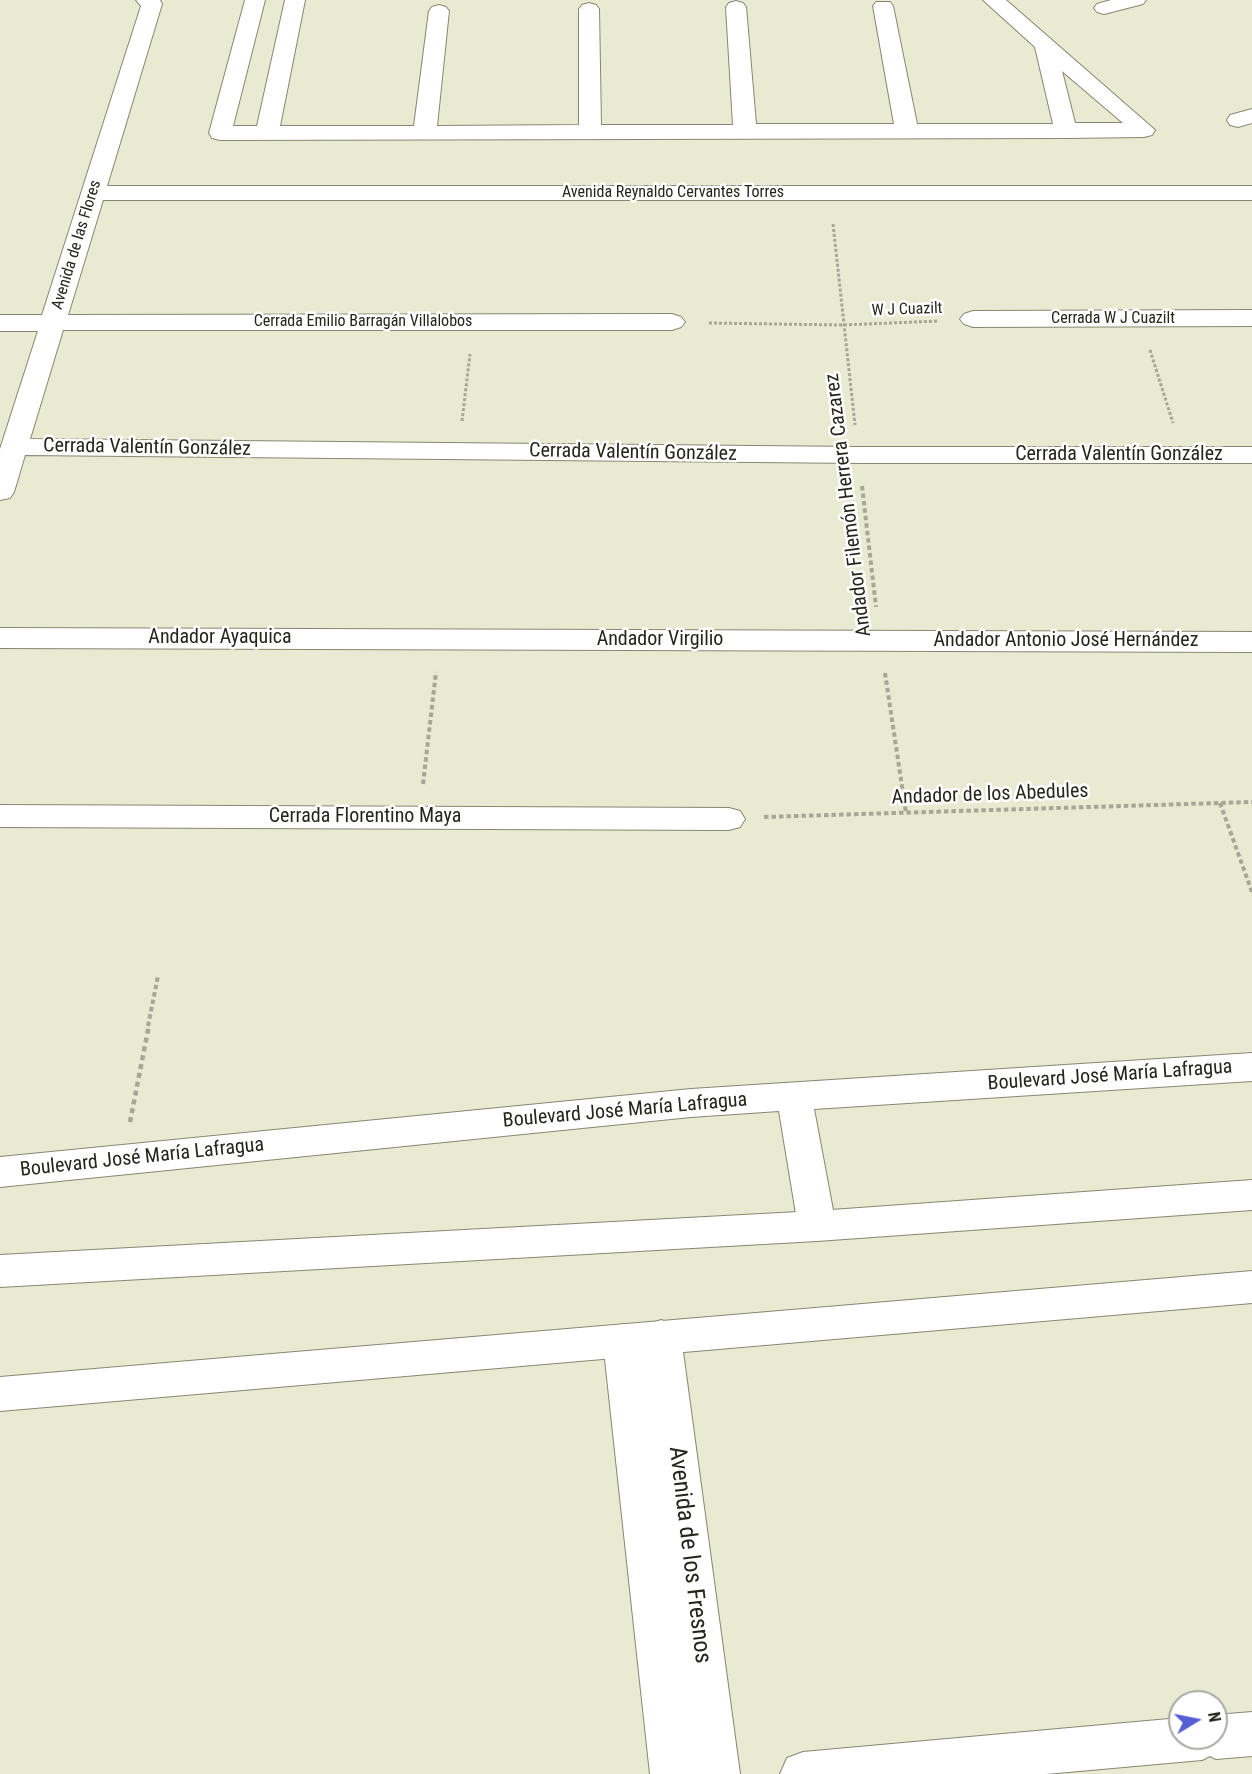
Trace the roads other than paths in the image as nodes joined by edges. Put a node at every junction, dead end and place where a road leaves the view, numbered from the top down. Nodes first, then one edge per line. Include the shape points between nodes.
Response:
1 (146, 0) edge
2 (255, 0) edge
3 (295, 0) edge
4 (993, 0) edge
5 (1136, 0) edge
6 (884, 6) dead end
7 (736, 7) dead end
8 (1104, 8) dead end
9 (589, 9) dead end
10 (439, 11) dead end
11 (1045, 45) junction
12 (906, 131) junction
13 (1066, 131) junction
14 (425, 132) junction
15 (590, 132) junction
16 (745, 132) junction
17 (267, 133) junction
18 (93, 193) junction
19 (1252, 193) edge
20 (1252, 318) edge
21 (973, 319) road end
22 (53, 322) junction
23 (672, 322) road end
24 (0, 323) edge
25 (14, 447) junction
26 (1252, 455) edge
27 (0, 492) edge
28 (0, 638) edge
29 (440, 639) joint
30 (879, 640) joint
31 (1252, 642) edge
32 (0, 816) edge
33 (729, 819) road end
34 (1252, 1067) edge
35 (794, 1096) junction
36 (0, 1172) edge
37 (1252, 1195) edge
38 (817, 1226) junction
39 (0, 1271) edge
40 (1252, 1287) edge
41 (642, 1339) junction
42 (0, 1394) edge
43 (1252, 1734) edge
44 (1228, 1736) edge
45 (1168, 1741) edge
46 (673, 1774) edge
47 (717, 1774) edge
48 (803, 1774) edge

1 - 18 street, Avenida de las Flores via 152,4
2 - 17 street via 220,133
3 - 17 street
4 - 11 street
5 - 8 street
6 - 12 street
7 - 16 street
9 - 15 street
10 - 14 street
11 - 13 street
11 - 13 street via 1144,130
12 - 13 street
12 - 16 street
14 - 15 street
14 - 17 street
15 - 16 street
18 - 19 street, Avenida Reynaldo Cervantes Torres
18 - 22 street, Avenida de las Flores
20 - 21 street, Cerrada W J Cuazilt
22 - 23 street, Cerrada Emilio Barragán Villalobos
22 - 24 street, Cerrada Emilio Barragán Villalobos
22 - 25 street, Avenida de las Flores
25 - 26 street, Cerrada Valentín González
25 - 27 street, Avenida de las Flores
28 - 29 street, Andador Ayaquica
29 - 30 street, Andador Virgilio
30 - 31 street, Andador Antonio José Hernández
32 - 33 street, Cerrada Florentino Maya
34 - 35 street, Boulevard José María Lafragua
35 - 36 street, Boulevard José María Lafragua
35 - 38 street
37 - 38 street
38 - 39 street
40 - 41 street
41 - 42 street
41 - 46 street, Avenida de los Fresnos
41 - 47 street, Avenida de los Fresnos
43 - 44 street
45 - 48 street

